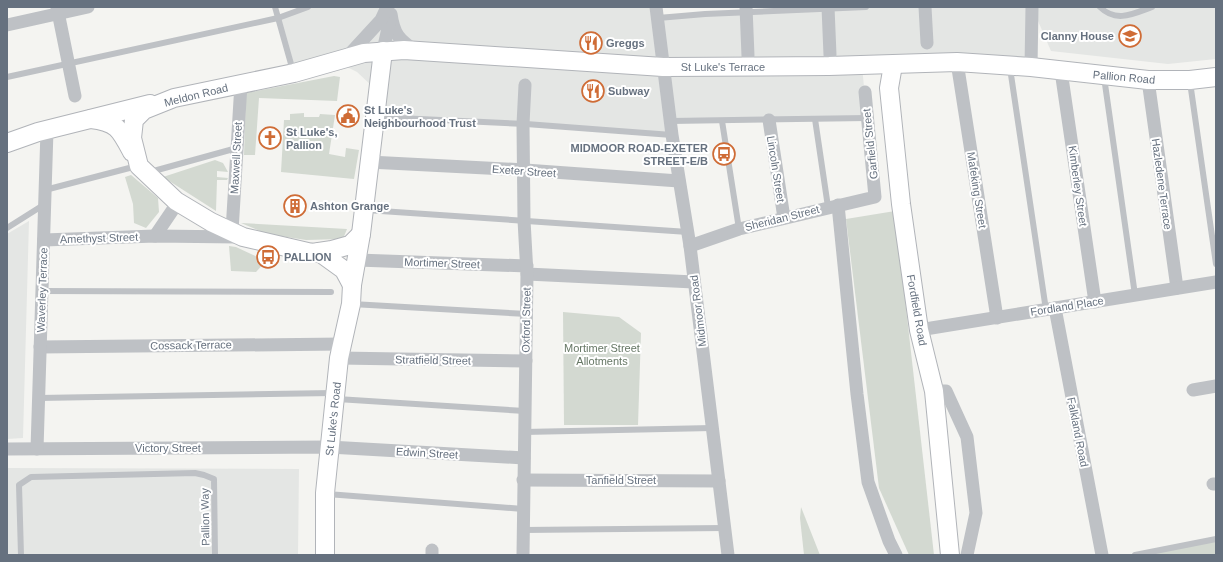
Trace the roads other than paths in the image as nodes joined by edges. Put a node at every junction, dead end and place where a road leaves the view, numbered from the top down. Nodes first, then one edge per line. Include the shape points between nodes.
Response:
1 (88, 7) edge
2 (275, 7) edge
3 (308, 7) edge
4 (866, 7) edge
5 (925, 7) edge
6 (1032, 7) edge
7 (1100, 7) edge
8 (1152, 7) edge
9 (828, 8) edge
10 (390, 9) edge
11 (58, 10) edge
12 (704, 10) edge
13 (746, 10) edge
14 (657, 13) edge
15 (278, 18) junction
16 (7, 25) edge
17 (927, 43) dead end
18 (383, 51) junction
19 (416, 51) junction
20 (830, 55) dead end
21 (748, 56) dead end
22 (347, 57) junction
23 (957, 62) junction
24 (68, 64) junction
25 (893, 65) junction
26 (1009, 66) junction
27 (663, 67) junction
28 (1032, 67) junction
29 (1061, 71) junction
30 (294, 73) junction
31 (1104, 76) junction
32 (7, 77) edge
33 (1216, 77) edge
34 (1148, 80) junction
35 (1190, 80) junction
36 (241, 84) junction
37 (525, 85) dead end
38 (864, 92) dead end
39 (378, 94) junction
40 (75, 96) dead end
41 (174, 98) junction
42 (375, 116) junction
43 (867, 118) junction
44 (90, 119) junction
45 (815, 119) junction
46 (769, 120) junction
47 (672, 121) junction
48 (722, 121) junction
49 (523, 124) junction
50 (47, 130) junction
51 (672, 135) junction
52 (7, 143) edge
53 (237, 148) junction
54 (369, 162) junction
55 (143, 170) junction
56 (525, 170) junction
57 (679, 182) junction
58 (45, 190) junction
59 (875, 197) joint
60 (176, 201) junction
61 (45, 204) junction
62 (833, 206) junction
63 (364, 210) junction
64 (784, 218) junction
65 (524, 220) junction
66 (7, 228) edge
67 (739, 229) junction
68 (688, 232) junction
69 (238, 234) junction
70 (361, 234) junction
71 (155, 236) junction
72 (44, 240) junction
73 (690, 246) junction
74 (319, 252) junction
75 (357, 260) junction
76 (1216, 264) edge
77 (527, 270) junction
78 (694, 282) junction
79 (1216, 282) edge
80 (352, 284) junction
81 (1177, 288) junction
82 (42, 291) junction
83 (331, 292) dead end
84 (1135, 295) junction
85 (1095, 302) junction
86 (351, 304) junction
87 (1050, 309) junction
88 (527, 314) junction
89 (997, 318) junction
90 (919, 330) junction
91 (40, 346) junction
92 (341, 351) junction
93 (526, 362) junction
94 (1216, 386) edge
95 (1193, 390) dead end
96 (934, 391) junction
97 (335, 396) junction
98 (39, 398) junction
99 (525, 411) junction
100 (712, 428) junction
101 (524, 432) junction
102 (330, 447) junction
103 (7, 449) edge
104 (37, 449) junction
105 (524, 458) junction
106 (523, 480) junction
107 (719, 481) junction
108 (325, 493) junction
109 (523, 509) junction
110 (724, 528) junction
111 (523, 530) junction
112 (1216, 539) edge
113 (21, 555) edge
114 (215, 555) edge
115 (325, 555) edge
116 (523, 555) edge
117 (728, 555) edge
118 (896, 555) edge
119 (950, 555) edge
120 (967, 555) edge
121 (1102, 555) edge
122 (1135, 555) edge

1 - 11 street
2 - 15 lane
3 - 15 lane
4 - 9 lane
5 - 17 street
6 - 28 street
7 - 8 lane via 1106,14 1121,16
9 - 13 lane
9 - 20 street
10 - 18 street
10 - 19 street via 396,34
10 - 22 street
11 - 16 street
11 - 24 street
12 - 13 lane
12 - 14 lane
13 - 21 street
14 - 27 street, Midmoor Road
15 - 24 lane
15 - 30 lane
18 - 19 street, Meldon Road
18 - 22 street, Meldon Road
18 - 39 street, St Luke's Road
19 - 27 street, St Luke's Terrace
19 - 39 street via 395,60
22 - 30 street, Meldon Road
22 - 39 street via 365,63 372,69
23 - 25 street, St Luke's Terrace
23 - 26 street, St Luke's Terrace
23 - 89 street, Mafeking Street
24 - 32 lane
24 - 40 street
25 - 27 street, St Luke's Terrace
25 - 90 street, Fordfield Road via 889,88 901,204
26 - 28 street, St Luke's Terrace
26 - 87 lane
27 - 47 street, Midmoor Road
28 - 29 street, Pallion Road
29 - 31 street, Pallion Road
29 - 85 street, Kimberley Street
30 - 36 street, Meldon Road
31 - 34 street, Pallion Road
31 - 84 lane
33 - 35 street, Pallion Road
34 - 35 street, Pallion Road
34 - 81 street, Hazledene Terrace
35 - 76 lane
36 - 41 street, Meldon Road
36 - 53 street, Maxwell Street
37 - 49 street, Oxford Street
38 - 43 street, Garfield Street
39 - 42 street, St Luke's Road
41 - 44 street
41 - 55 street, Meldon Road via 144,110 134,120 132,138
42 - 49 lane
42 - 54 street, St Luke's Road
43 - 45 lane
43 - 59 street, Garfield Street
44 - 50 street
44 - 55 street via 103,120 116,126
45 - 46 lane
45 - 62 lane
46 - 48 lane
46 - 64 street, Lincoln Street
47 - 48 lane
47 - 51 street, Midmoor Road
48 - 67 lane
49 - 51 lane
49 - 56 street, Oxford Street
50 - 52 street
50 - 58 street, Waverley Terrace
51 - 57 street, Midmoor Road
53 - 55 lane
53 - 69 street, Maxwell Street
54 - 56 street, Exeter Street
54 - 63 street, St Luke's Road
55 - 58 lane
55 - 60 street
56 - 57 street, Exeter Street
56 - 65 street, Oxford Street
57 - 68 street, Midmoor Road
58 - 61 street, Waverley Terrace
59 - 62 street, Sheridan Street
60 - 69 street via 211,222
60 - 71 street
61 - 66 lane
61 - 72 street, Waverley Terrace
62 - 64 street, Sheridan Street
62 - 118 street via 868,482
63 - 65 lane
63 - 70 street, St Luke's Road
64 - 67 street, Sheridan Street
65 - 68 lane
65 - 77 street, Oxford Street
67 - 73 street, Sheridan Street
68 - 73 street, Midmoor Road
69 - 71 street, Amethyst Street
69 - 74 street via 312,253
70 - 74 street via 350,245
70 - 75 street, St Luke's Road
71 - 72 street, Amethyst Street
72 - 82 street, Waverley Terrace
73 - 78 street, Midmoor Road
74 - 80 street via 344,270
75 - 77 street, Mortimer Street
75 - 80 street, St Luke's Road
77 - 78 street, Mortimer Street
77 - 88 street, Oxford Street
78 - 100 street, Midmoor Road
79 - 81 street, Fordland Place
80 - 86 street, St Luke's Road
81 - 84 street, Fordland Place
82 - 83 lane
82 - 91 street, Waverley Terrace
84 - 85 street, Fordland Place
85 - 87 street, Fordland Place
86 - 88 lane
86 - 92 street, St Luke's Road
87 - 89 street, Fordland Place
87 - 121 street, Falkland Road
88 - 93 street, Oxford Street
89 - 90 street, Fordland Place
90 - 96 street, Fordfield Road
91 - 92 street, Cossack Terrace
91 - 98 street, Waverley Terrace
92 - 93 street, Stratfield Street
92 - 97 street, St Luke's Road
93 - 99 street, Oxford Street
94 - 95 street
96 - 119 street, Fordfield Road
96 - 120 street via 946,391 967,437 976,512
97 - 98 lane
97 - 99 lane
97 - 102 street, St Luke's Road
98 - 104 street, Waverley Terrace
99 - 101 street, Oxford Street
100 - 101 lane
100 - 107 street, Midmoor Road
101 - 105 street, Oxford Street
102 - 104 street, Victory Street
102 - 105 street, Edwin Street
102 - 108 street, St Luke's Road
103 - 104 street, Victory Street
105 - 106 street, Oxford Street
106 - 107 street, Tanfield Street
106 - 109 street, Oxford Street
107 - 110 street, Midmoor Road
108 - 109 lane
108 - 115 street, St Luke's Road
109 - 111 street, Oxford Street
110 - 111 lane
110 - 117 street, Midmoor Road
111 - 116 street, Oxford Street
112 - 122 lane
113 - 114 lane, Pallion Way via 19,485 32,477 194,473 214,479

